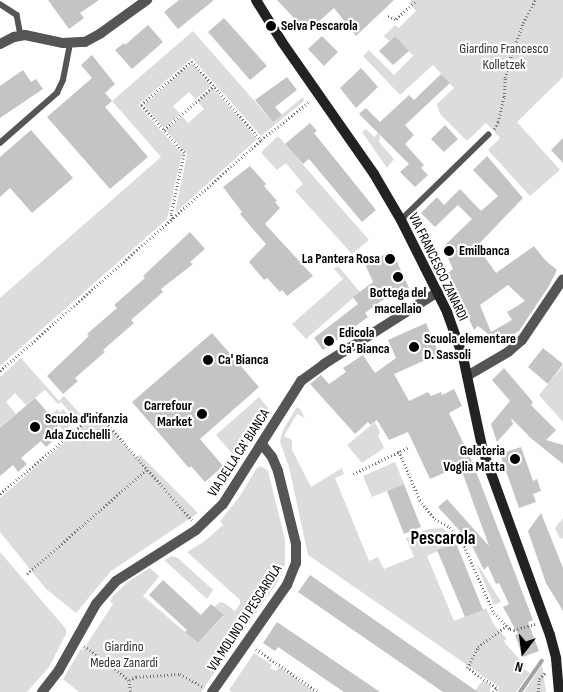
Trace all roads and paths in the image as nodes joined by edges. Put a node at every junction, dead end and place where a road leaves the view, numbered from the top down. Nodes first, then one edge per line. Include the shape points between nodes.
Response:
1 (147, 0) edge
2 (256, 0) edge
3 (417, 0) edge
4 (534, 0) edge
5 (0, 4) edge
6 (388, 16) dead end
7 (21, 35) junction
8 (0, 44) edge
9 (70, 44) junction
10 (214, 86) junction
11 (309, 102) dead end
12 (164, 130) junction
13 (488, 135) joint
14 (261, 140) junction
15 (0, 142) edge
16 (172, 219) junction
17 (401, 220) junction
18 (563, 279) edge
19 (438, 292) junction
20 (0, 371) edge
21 (467, 376) junction
22 (262, 444) junction
23 (409, 447) dead end
24 (399, 451) junction
25 (146, 470) junction
26 (353, 474) dead end
27 (0, 494) edge
28 (192, 521) dead end
29 (27, 574) dead end
30 (535, 624) dead end
31 (506, 626) junction
32 (84, 645) dead end
33 (255, 648) dead end
34 (547, 672) dead end
35 (129, 680) junction
36 (198, 684) dead end
37 (42, 692) edge
38 (131, 692) edge
39 (212, 692) edge
40 (318, 692) edge
41 (493, 692) edge
42 (538, 692) edge
43 (561, 692) edge

1 - 9 street via 96,37
2 - 17 main road, VIA FRANCESCO ZANARDI via 374,174
3 - 6 path via 396,19
4 - 13 path via 506,71 498,122
5 - 7 lane via 17,15
7 - 8 street
7 - 9 street
9 - 15 lane via 57,93
10 - 12 path
10 - 12 path via 192,61 141,105
10 - 14 path
11 - 14 path
12 - 16 path via 184,153
13 - 17 lane
14 - 16 path
16 - 20 path
17 - 19 main road, VIA FRANCESCO ZANARDI
18 - 21 street via 522,340
19 - 21 main road, VIA FRANCESCO ZANARDI via 453,327
19 - 22 street, VIA DELLA CA' BIANCA via 304,378
21 - 43 main road, VIA FRANCESCO ZANARDI via 483,451 552,642
22 - 37 street, VIA DELLA CA' BIANCA via 230,495 212,516 187,536 127,572 108,590
22 - 39 street, VIA MOLINO DI PESCAROLA via 272,457 280,480 296,544 296,563 287,585
23 - 24 path
24 - 26 path
24 - 31 path via 420,500 435,520 450,528 463,544 490,607
25 - 27 path via 138,456 95,412
25 - 28 path
25 - 29 path
30 - 31 path via 514,630
31 - 41 path via 478,647 467,668 496,688
32 - 35 path
33 - 40 path
34 - 42 path via 540,676
35 - 36 path via 180,674
35 - 38 path

